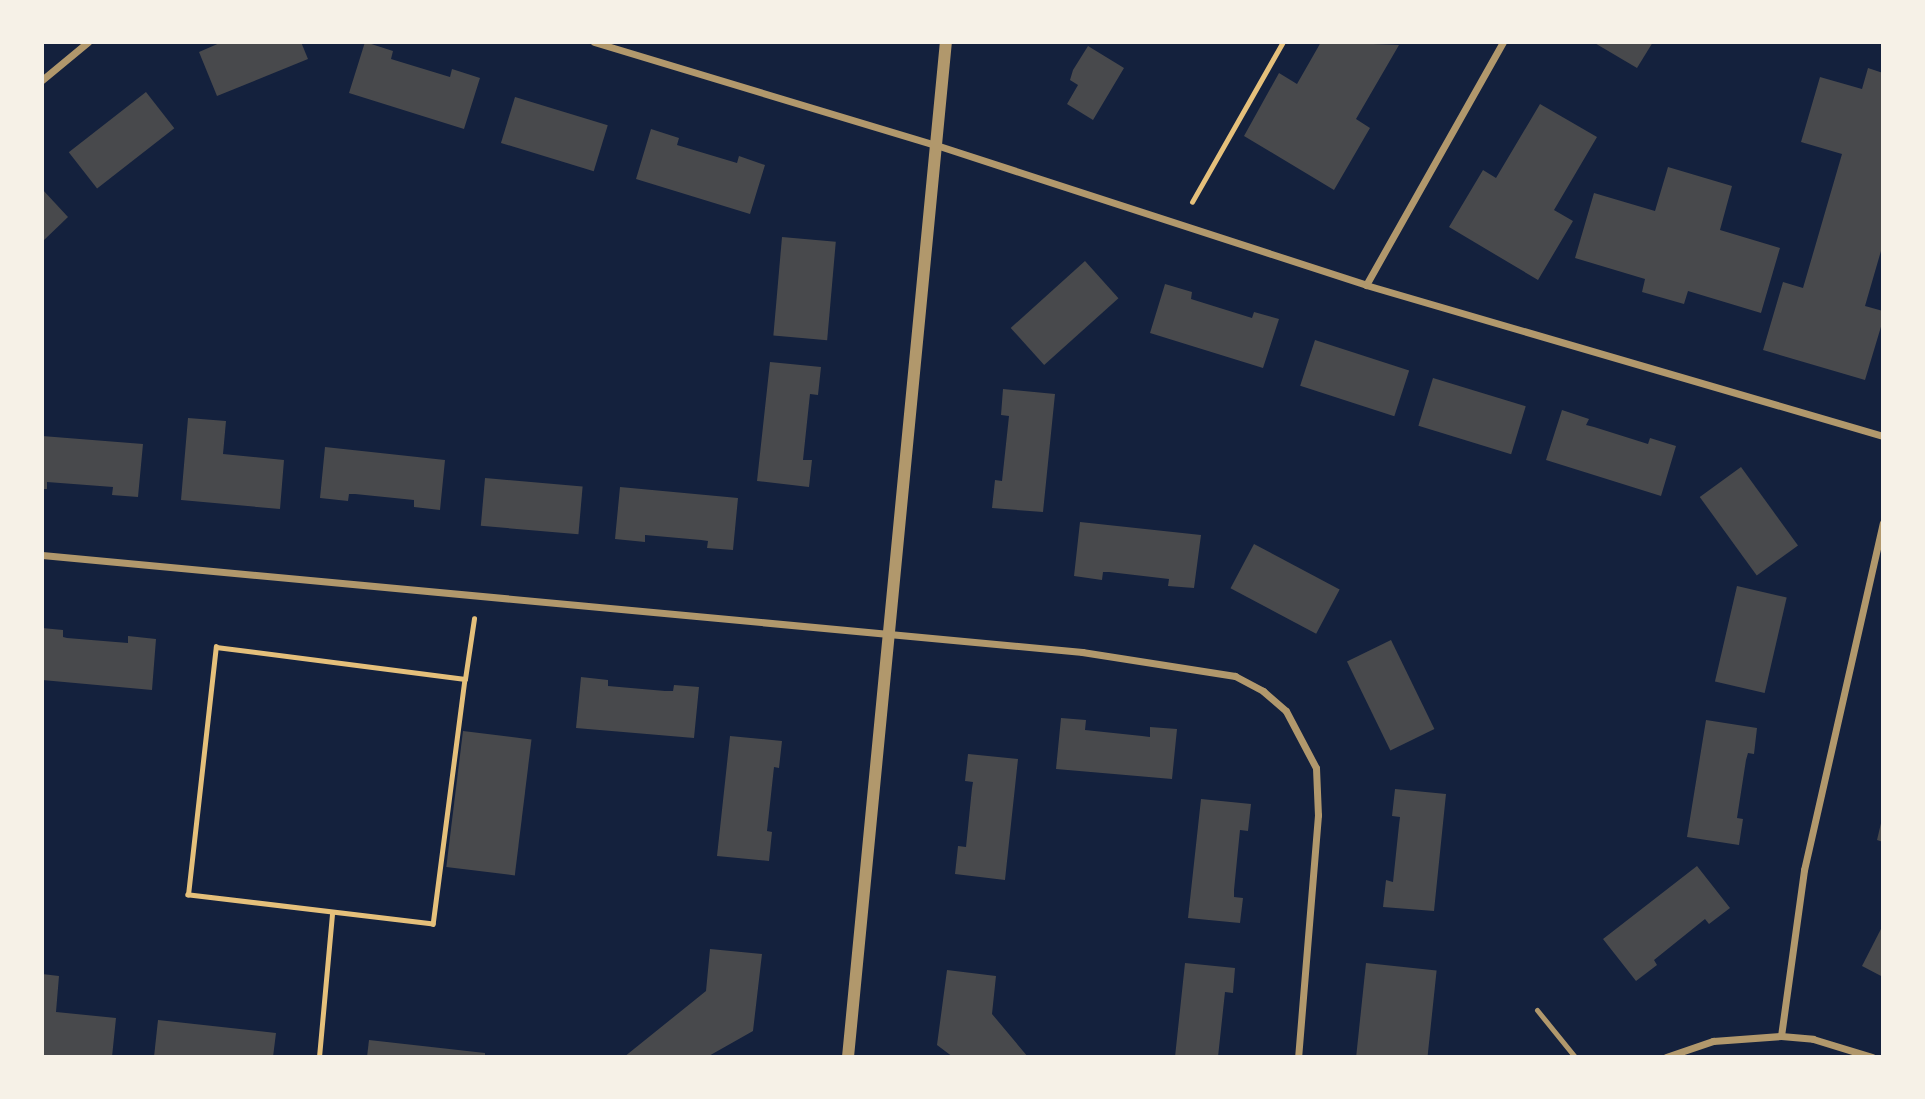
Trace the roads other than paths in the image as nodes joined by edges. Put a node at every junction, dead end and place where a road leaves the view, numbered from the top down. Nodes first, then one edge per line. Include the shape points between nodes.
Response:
1 (88, 42) edge
2 (594, 42) edge
3 (946, 42) edge
4 (1503, 42) edge
5 (42, 80) edge
6 (936, 145) junction
7 (1366, 285) junction
8 (1883, 436) edge
9 (1883, 523) edge
10 (42, 555) edge
11 (888, 636) junction
12 (1537, 1010) dead end
13 (1781, 1036) junction
14 (848, 1057) edge
15 (1297, 1057) edge
16 (1575, 1057) edge
17 (1666, 1057) edge
18 (1872, 1057) edge

1 - 5 street
2 - 6 street
3 - 6 street
4 - 7 street
6 - 7 street
6 - 11 street
7 - 8 street
9 - 13 street via 1804,870
10 - 11 street
11 - 14 street
11 - 15 street via 1082,652 1235,676 1286,711 1311,751 1319,789
12 - 16 lane
13 - 17 street via 1713,1041
13 - 18 street via 1813,1039

